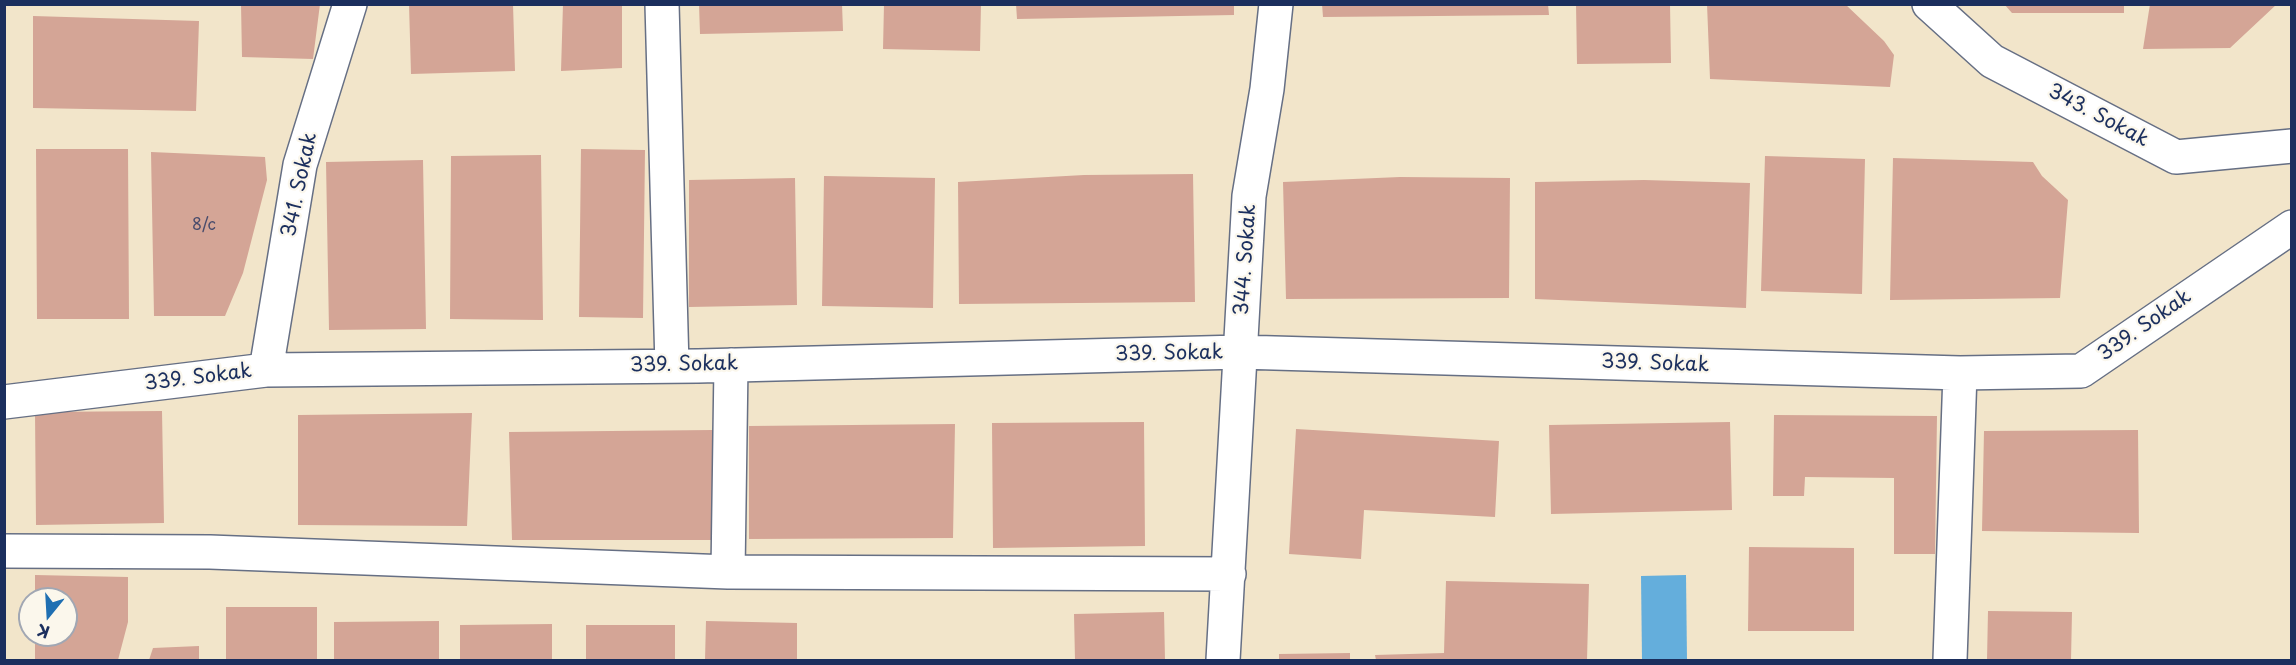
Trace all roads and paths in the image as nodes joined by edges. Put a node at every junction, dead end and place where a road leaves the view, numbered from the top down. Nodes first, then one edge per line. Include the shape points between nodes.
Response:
1 (350, 4) edge
2 (662, 4) edge
3 (1276, 4) edge
4 (1929, 4) edge
5 (2292, 146) edge
6 (2292, 227) edge
7 (1240, 352) junction
8 (731, 365) junction
9 (672, 366) junction
10 (266, 370) junction
11 (1960, 373) junction
12 (4, 402) edge
13 (4, 551) edge
14 (728, 572) junction
15 (1229, 574) junction
16 (1223, 660) edge
17 (1950, 660) edge

1 - 10 street, 341. Sokak via 300,165
2 - 9 street
3 - 7 street, 344. Sokak via 1268,88 1249,196
4 - 5 street, 343. Sokak via 1992,60 2176,158
6 - 11 street, 339. Sokak via 2081,371
7 - 8 street, 339. Sokak
7 - 11 street, 339. Sokak
7 - 15 street, 344. Sokak
8 - 9 street, 339. Sokak
8 - 14 street
9 - 10 street, 339. Sokak
10 - 12 street, 339. Sokak
11 - 17 street
13 - 14 street via 210,552
14 - 15 street
15 - 16 street, 344. Sokak

